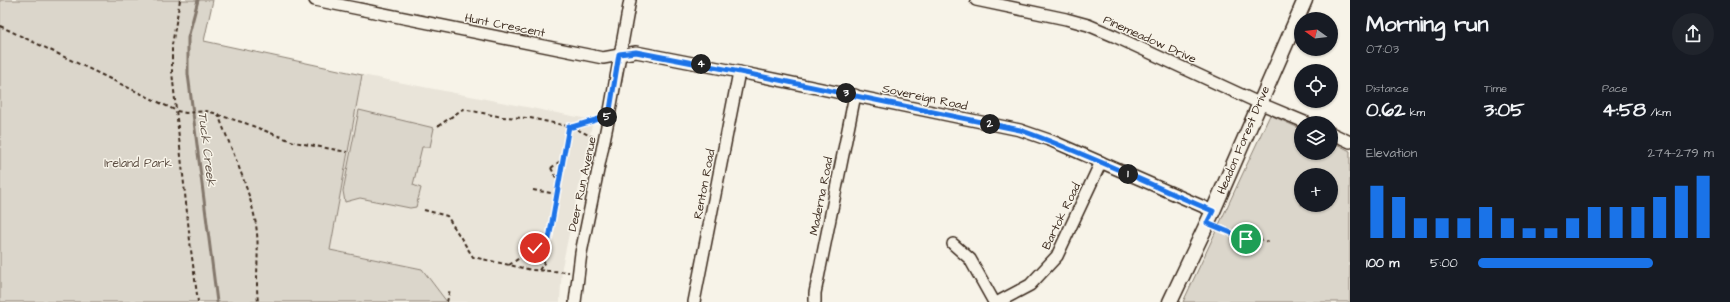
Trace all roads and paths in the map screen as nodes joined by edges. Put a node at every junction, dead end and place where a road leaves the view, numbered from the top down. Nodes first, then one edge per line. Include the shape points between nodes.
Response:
1 (180, 0) edge
2 (315, 0) edge
3 (630, 0) edge
4 (976, 0) edge
5 (1305, 0) edge
6 (0, 26) edge
7 (619, 54) junction
8 (740, 72) junction
9 (855, 95) junction
10 (1259, 103) junction
11 (177, 111) junction
12 (218, 114) junction
13 (609, 116) junction
14 (1294, 118) edge
15 (438, 126) dead end
16 (569, 126) junction
17 (572, 127) junction
18 (1338, 136) edge
19 (604, 142) junction
20 (1350, 142) edge
21 (347, 152) dead end
22 (563, 159) junction
23 (1101, 162) junction
24 (559, 182) junction
25 (533, 190) dead end
26 (556, 194) junction
27 (424, 210) dead end
28 (1210, 217) junction
29 (549, 239) junction
30 (1269, 242) dead end
31 (531, 243) dead end
32 (953, 244) dead end
33 (535, 248) junction
34 (544, 263) junction
35 (509, 265) junction
36 (539, 270) junction
37 (577, 272) junction
38 (450, 289) dead end
39 (198, 302) edge
40 (258, 302) edge
41 (447, 302) edge
42 (574, 302) edge
43 (694, 302) edge
44 (815, 302) edge
45 (994, 302) edge
46 (998, 302) edge
47 (1170, 302) edge

1 - 11 path via 172,45 172,72
2 - 7 street, Hunt Crescent via 603,58
3 - 7 street, Deer Run Avenue
4 - 10 street, Pinemeadow Drive via 1088,25
5 - 10 street, Headon Forest Drive
6 - 11 path
7 - 8 street, Sovereign Road via 636,52
7 - 13 street, Deer Run Avenue
8 - 9 street, Sovereign Road
8 - 43 street, Renton Road
9 - 23 street, Sovereign Road via 1020,130
9 - 44 street, Maderna Road
10 - 14 street, Pinemeadow Drive
10 - 28 street, Headon Forest Drive
11 - 12 path
11 - 39 path
12 - 21 path via 294,142
12 - 40 path via 256,225
13 - 17 path
13 - 19 street, Deer Run Avenue
15 - 16 path via 463,109 502,118 530,118
16 - 17 path
16 - 22 path
17 - 19 path
18 - 20 street
19 - 37 street, Deer Run Avenue
22 - 24 path
22 - 24 path via 551,168
23 - 28 street, Sovereign Road
23 - 46 street, Bartok Road via 1057,256 1030,285
24 - 26 path
25 - 26 path
26 - 29 path
27 - 35 path via 447,216 472,257
28 - 30 path via 1246,239
28 - 47 street, Headon Forest Drive
29 - 33 path
29 - 34 path
31 - 33 path
32 - 45 street via 970,258
33 - 34 path
33 - 35 path
34 - 36 path
35 - 36 path
36 - 37 path
37 - 42 street, Deer Run Avenue
38 - 41 path

